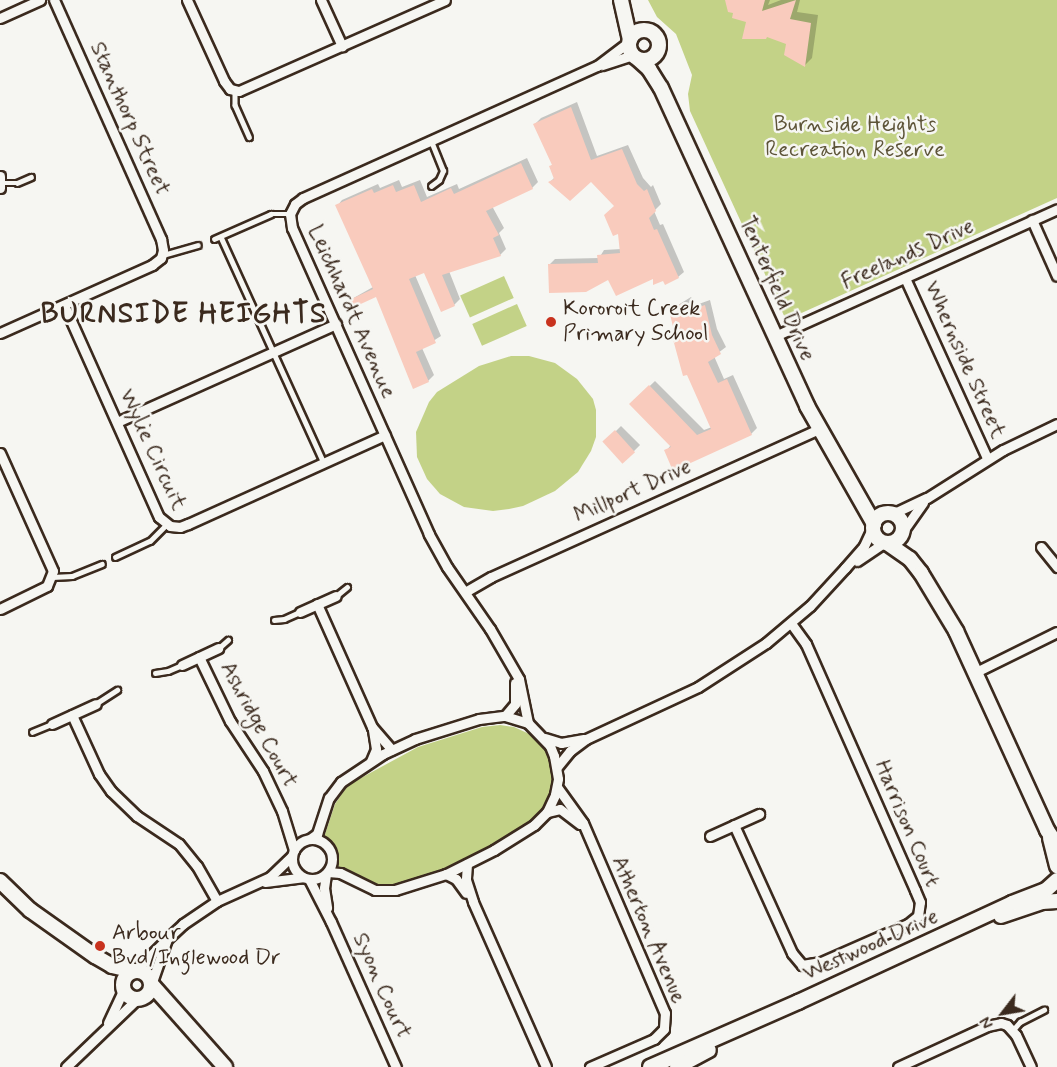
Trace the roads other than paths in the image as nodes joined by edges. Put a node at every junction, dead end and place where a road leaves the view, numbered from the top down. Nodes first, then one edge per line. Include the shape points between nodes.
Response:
1 (40, 0) edge
2 (54, 0) edge
3 (187, 0) edge
4 (321, 0) edge
5 (445, 0) edge
6 (623, 0) edge
7 (0, 18) edge
8 (648, 31) junction
9 (342, 46) junction
10 (659, 48) junction
11 (633, 49) junction
12 (235, 90) junction
13 (672, 110) junction
14 (249, 137) dead end
15 (431, 141) junction
16 (31, 177) dead end
17 (0, 183) edge
18 (431, 186) dead end
19 (1057, 209) edge
20 (290, 214) junction
21 (1032, 220) junction
22 (221, 237) junction
23 (214, 239) dead end
24 (198, 245) dead end
25 (163, 255) junction
26 (1057, 276) edge
27 (905, 278) junction
28 (63, 305) junction
29 (336, 324) junction
30 (0, 333) edge
31 (775, 336) junction
32 (274, 352) junction
33 (117, 422) junction
34 (1057, 424) edge
35 (819, 429) junction
36 (385, 435) junction
37 (0, 453) edge
38 (987, 458) junction
39 (324, 463) junction
40 (4, 474) edge
41 (850, 480) junction
42 (927, 498) junction
43 (890, 514) junction
44 (166, 525) junction
45 (874, 525) junction
46 (902, 532) junction
47 (886, 543) junction
48 (1041, 547) dead end
49 (115, 557) dead end
50 (102, 564) dead end
51 (1057, 567) edge
52 (845, 568) junction
53 (921, 573) junction
54 (52, 577) junction
55 (348, 587) dead end
56 (465, 592) junction
57 (336, 596) joint
58 (317, 604) junction
59 (0, 609) edge
60 (300, 612) joint
61 (274, 620) dead end
62 (791, 623) junction
63 (1057, 632) edge
64 (228, 640) dead end
65 (218, 648) joint
66 (199, 657) junction
67 (510, 663) junction
68 (182, 665) joint
69 (976, 672) junction
70 (155, 673) dead end
71 (117, 690) dead end
72 (96, 704) joint
73 (72, 715) junction
74 (505, 716) junction
75 (528, 723) junction
76 (52, 724) joint
77 (372, 727) junction
78 (32, 732) dead end
79 (544, 738) junction
80 (586, 739) junction
81 (392, 750) junction
82 (371, 761) junction
83 (557, 767) junction
84 (557, 787) junction
85 (282, 811) junction
86 (547, 812) junction
87 (759, 814) dead end
88 (734, 825) junction
89 (1047, 830) junction
90 (588, 836) junction
91 (710, 836) dead end
92 (309, 840) junction
93 (1057, 845) edge
94 (293, 853) junction
95 (467, 864) junction
96 (1057, 866) edge
97 (327, 873) junction
98 (446, 874) junction
99 (306, 878) junction
100 (1057, 880) edge
101 (0, 881) edge
102 (260, 883) junction
103 (217, 901) junction
104 (1057, 901) edge
105 (473, 902) junction
106 (331, 922) junction
107 (962, 928) junction
108 (167, 939) junction
109 (95, 956) junction
110 (135, 970) junction
111 (152, 983) junction
112 (123, 988) junction
113 (138, 999) junction
114 (798, 1002) junction
115 (1044, 1010) dead end
116 (183, 1020) junction
117 (1013, 1030) junction
118 (105, 1031) junction
119 (66, 1067) edge
120 (225, 1067) edge
121 (396, 1067) edge
122 (546, 1067) edge
123 (590, 1067) edge
124 (650, 1067) edge
125 (677, 1067) edge
126 (898, 1067) edge
127 (1031, 1067) edge

1 - 7 street
2 - 25 street, Stanthorp Street via 161,239
3 - 12 street via 224,81
4 - 9 street
5 - 9 street
6 - 8 street, Tenterfield Drive
6 - 11 street, Tenterfield Drive
8 - 10 street via 657,38
8 - 11 street via 637,32
9 - 12 street via 246,90
10 - 11 street via 651,58
10 - 13 street, Tenterfield Drive
11 - 13 street, Tenterfield Drive via 650,70
11 - 15 street, Leichhardt Avenue
12 - 14 lane via 235,105
13 - 31 street, Tenterfield Drive
15 - 18 lane via 443,171
15 - 20 street, Leichhardt Avenue via 303,198
16 - 17 lane via 17,183
19 - 21 street, Freelands Drive
20 - 22 lane via 271,214
20 - 29 street, Leichhardt Avenue via 292,228
21 - 26 street
21 - 27 street, Freelands Drive
22 - 23 lane
22 - 32 lane
24 - 25 lane
25 - 28 street via 152,265
27 - 31 street, Freelands Drive
27 - 38 street, Whernside Street
28 - 30 street
28 - 33 street, Wylie Circuit
29 - 32 street
29 - 36 street, Leichhardt Avenue
31 - 35 street, Tenterfield Drive
32 - 33 street
32 - 39 lane
33 - 44 street, Wylie Circuit
34 - 38 street
35 - 41 street, Tenterfield Drive
35 - 56 street, Millport Drive
36 - 39 street, Wylie Circuit
36 - 56 street, Leichhardt Avenue via 429,534
37 - 40 street
38 - 42 street
39 - 44 street, Wylie Circuit via 180,527
40 - 54 street via 51,564
41 - 43 street, Tenterfield Drive via 872,505
41 - 45 street, Tenterfield Drive
42 - 43 street
42 - 46 street
43 - 45 street via 880,516
43 - 46 street via 899,519
44 - 49 lane via 150,541
45 - 47 street via 875,534
45 - 52 street via 864,546
46 - 47 street via 896,541
46 - 53 street
47 - 52 street
47 - 53 street
48 - 51 street
50 - 54 lane via 72,576
52 - 62 street
53 - 69 street
54 - 59 street via 44,589
55 - 57 lane
56 - 67 street, Leichhardt Avenue
57 - 58 street
58 - 60 street
58 - 77 street
60 - 61 lane
62 - 80 street via 746,658 698,687
62 - 88 street, Harrison Court via 806,644 915,890 920,902 918,916 821,962 802,965 792,953
63 - 69 street
64 - 65 lane
65 - 66 street
66 - 68 street
66 - 85 street, Ashridge Court
67 - 74 street via 516,699 512,711
67 - 75 street via 521,684
68 - 70 lane
69 - 89 street
71 - 72 lane
72 - 73 street
73 - 76 street
73 - 103 street via 111,791 137,816 179,844
74 - 75 street
74 - 81 street via 479,718 442,729
75 - 79 street
76 - 78 lane
77 - 81 street
77 - 82 street via 376,749
79 - 80 street via 561,743
79 - 83 street
80 - 83 street
81 - 82 street
82 - 92 street via 334,790 317,834
83 - 84 street
84 - 86 street
84 - 90 street via 580,817
85 - 92 street via 299,837
85 - 94 street
86 - 90 street via 554,808 566,812
86 - 95 street via 515,838
87 - 88 street
88 - 91 street
89 - 93 street
89 - 96 street
90 - 123 street, Atherton Avenue via 666,1022 654,1039
92 - 94 street
92 - 97 street via 321,842 330,850 332,861
94 - 99 street via 294,868
94 - 102 street via 278,871
95 - 98 street
95 - 105 street via 466,878
97 - 98 street via 340,873 384,891
97 - 99 street
97 - 106 street via 324,888
98 - 105 street via 456,879
99 - 102 street
99 - 106 street
100 - 107 street, Westwood Drive via 1046,890
101 - 109 street via 30,910
102 - 103 street
103 - 108 street via 193,915
104 - 107 street, Westwood Drive via 1042,902
105 - 122 street
106 - 121 street, Syon Court
107 - 114 street, Westwood Drive
108 - 110 street
108 - 111 street
109 - 110 street via 112,966
109 - 112 street
110 - 111 street via 148,974
110 - 112 street via 124,979
111 - 113 street via 146,996
111 - 116 street
112 - 113 street
112 - 118 street
113 - 116 street
113 - 118 street
114 - 124 street, Westwood Drive
114 - 125 street, Westwood Drive
115 - 117 lane
116 - 120 street
117 - 126 street via 994,1023
117 - 127 street
118 - 119 street

